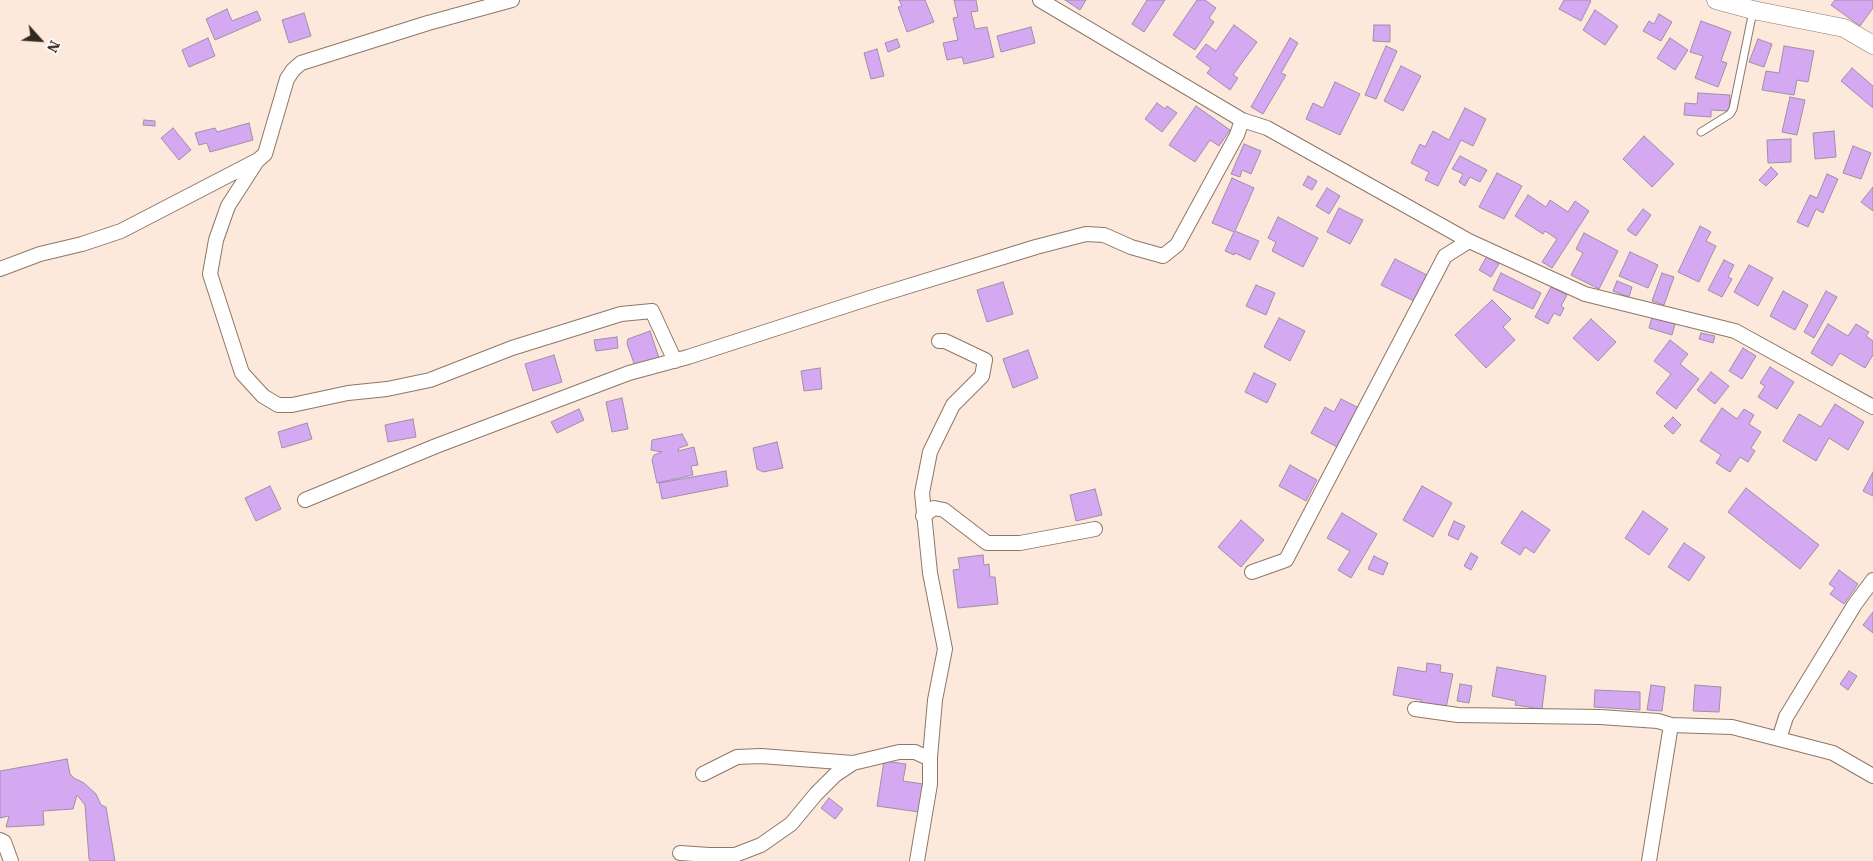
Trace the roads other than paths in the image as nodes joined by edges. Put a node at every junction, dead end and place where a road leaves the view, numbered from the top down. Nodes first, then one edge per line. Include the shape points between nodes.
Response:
1 (512, 0) edge
2 (1040, 0) edge
3 (1716, 0) edge
4 (1753, 10) junction
5 (1873, 45) edge
6 (1242, 120) junction
7 (1701, 132) dead end
8 (257, 161) junction
9 (1468, 240) junction
10 (0, 269) edge
11 (938, 341) dead end
12 (675, 361) junction
13 (1873, 406) edge
14 (305, 500) dead end
15 (924, 516) junction
16 (1095, 530) dead end
17 (1252, 572) dead end
18 (1873, 580) edge
19 (1415, 709) dead end
20 (1671, 725) junction
21 (1778, 739) junction
22 (930, 759) junction
23 (853, 763) junction
24 (703, 774) dead end
25 (1873, 776) edge
26 (0, 840) edge
27 (680, 853) dead end
28 (12, 861) edge
29 (917, 861) edge
30 (1649, 861) edge

1 - 8 street via 302,63 287,79 265,154
2 - 6 street
3 - 4 street
4 - 5 street via 1844,28
4 - 7 lane via 1733,109
6 - 9 street via 1267,128
6 - 12 street via 1177,245 1163,256 1104,235 1086,234 1016,253
8 - 10 street via 121,231
8 - 12 street via 228,206 216,240 210,274 242,373 263,396 278,405 430,380 512,348 620,314 652,311
9 - 13 street via 1585,294 1735,330
9 - 17 street via 1445,256 1286,560
11 - 15 street via 946,341 985,360 982,376 953,405 930,452 922,494
12 - 14 street via 629,373
15 - 16 street via 934,508 944,510 987,543 1020,542
15 - 22 street via 930,573 945,648 934,700
18 - 21 street via 1786,717
19 - 20 street via 1458,715 1600,717 1658,721
20 - 21 street via 1732,727
20 - 30 street
21 - 25 street via 1833,753
22 - 23 street via 915,752 899,752
22 - 29 street via 930,784
23 - 24 street via 737,757
23 - 27 street via 835,775 791,824 761,845 735,854
26 - 28 street

